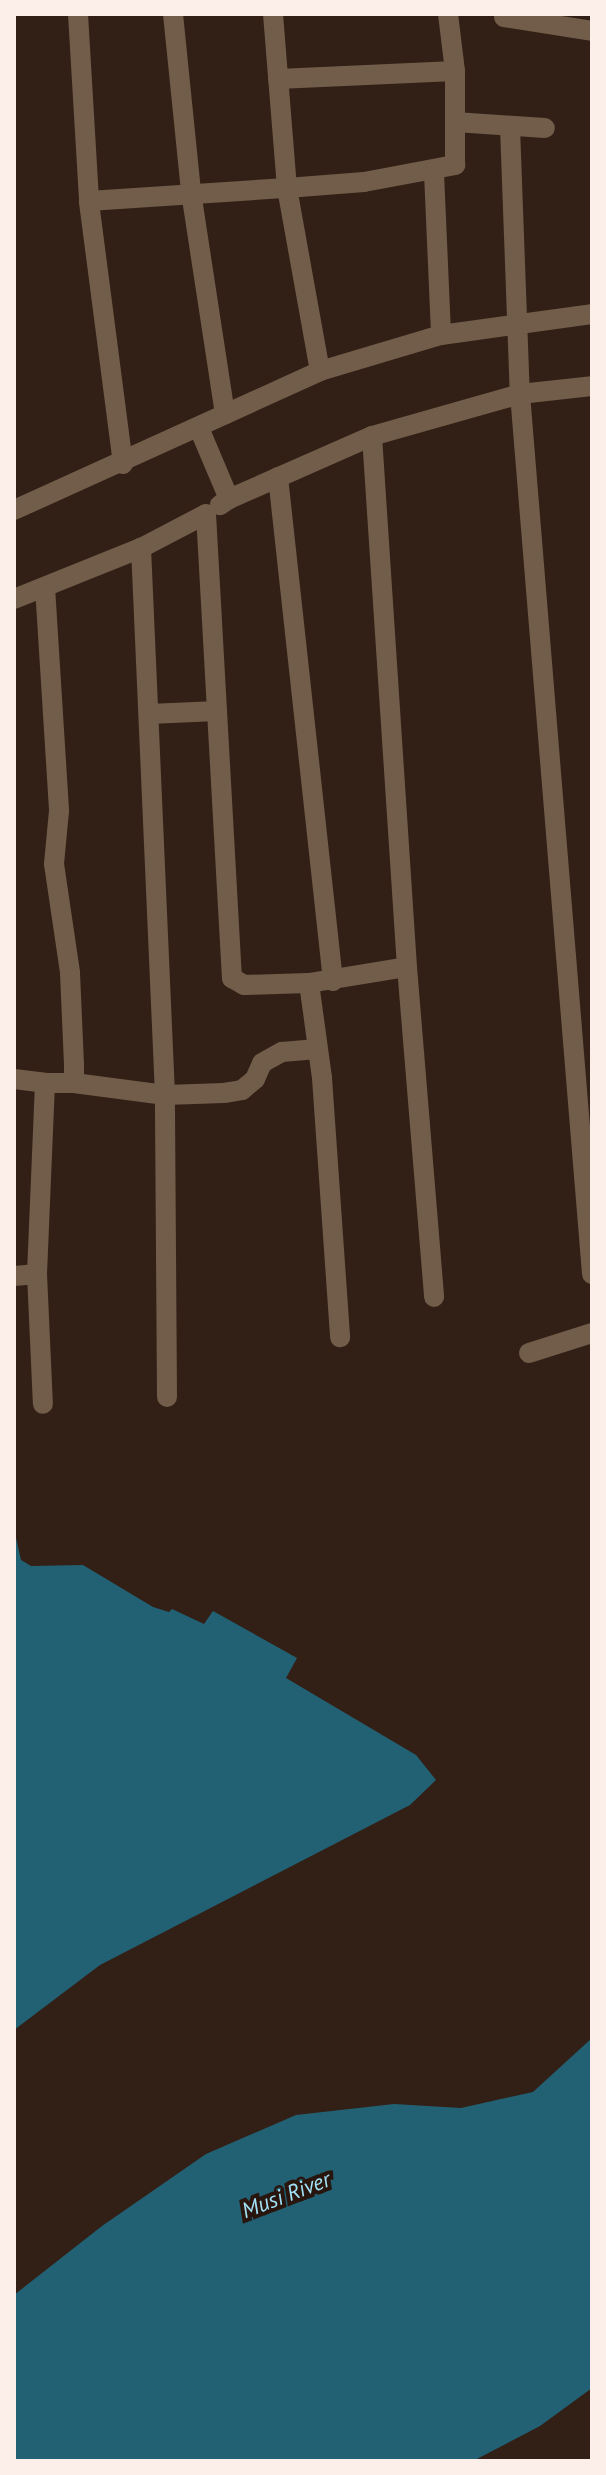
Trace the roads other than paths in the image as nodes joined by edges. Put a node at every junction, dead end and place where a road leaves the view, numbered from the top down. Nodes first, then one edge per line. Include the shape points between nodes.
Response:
1 (78, 14) edge
2 (173, 14) edge
3 (273, 14) edge
4 (448, 14) edge
5 (504, 17) dead end
6 (592, 31) edge
7 (455, 71) junction
8 (278, 79) junction
9 (455, 122) junction
10 (510, 127) junction
11 (545, 128) dead end
12 (434, 173) junction
13 (287, 188) junction
14 (191, 192) junction
15 (89, 201) junction
16 (592, 314) edge
17 (515, 324) junction
18 (441, 335) junction
19 (320, 371) junction
20 (592, 386) edge
21 (520, 388) junction
22 (225, 414) junction
23 (199, 428) junction
24 (372, 436) junction
25 (123, 464) junction
26 (278, 477) junction
27 (226, 492) junction
28 (14, 510) edge
29 (206, 514) junction
30 (141, 548) junction
31 (45, 587) junction
32 (14, 599) edge
33 (217, 711) junction
34 (149, 714) junction
35 (407, 967) junction
36 (333, 981) junction
37 (309, 983) junction
38 (317, 1049) junction
39 (14, 1079) edge
40 (45, 1083) junction
41 (74, 1083) junction
42 (165, 1095) junction
43 (37, 1274) junction
44 (592, 1274) edge
45 (14, 1276) edge
46 (434, 1297) dead end
47 (592, 1333) edge
48 (340, 1337) dead end
49 (529, 1353) dead end
50 (167, 1397) dead end
51 (43, 1404) dead end

1 - 15 street
2 - 14 street
3 - 8 street
4 - 7 street
5 - 6 street
7 - 8 street
7 - 9 street
8 - 13 street
9 - 10 street
9 - 12 street via 455,165
10 - 11 street
10 - 17 street
12 - 13 street
12 - 18 street
13 - 14 street
13 - 19 street
14 - 15 street
14 - 22 street
15 - 25 street
16 - 17 street
17 - 18 street
17 - 21 street
18 - 19 street
19 - 22 street
20 - 21 street
21 - 24 street
21 - 44 street
22 - 23 street
23 - 25 street
23 - 27 street
24 - 26 street
24 - 35 street
25 - 28 street
26 - 27 street
26 - 36 street
27 - 29 street
29 - 30 street
29 - 33 street
30 - 31 street
30 - 34 street
31 - 32 street
31 - 41 street via 59,811 54,864 70,973
33 - 34 street
33 - 37 street via 232,978 244,985
34 - 42 street
35 - 36 street
35 - 46 street
36 - 37 street
37 - 38 street
38 - 42 street via 282,1052 262,1063 242,1090
38 - 48 street
39 - 40 street
40 - 41 street
40 - 43 street
41 - 42 street
42 - 50 street
43 - 45 street
43 - 51 street
47 - 49 street

